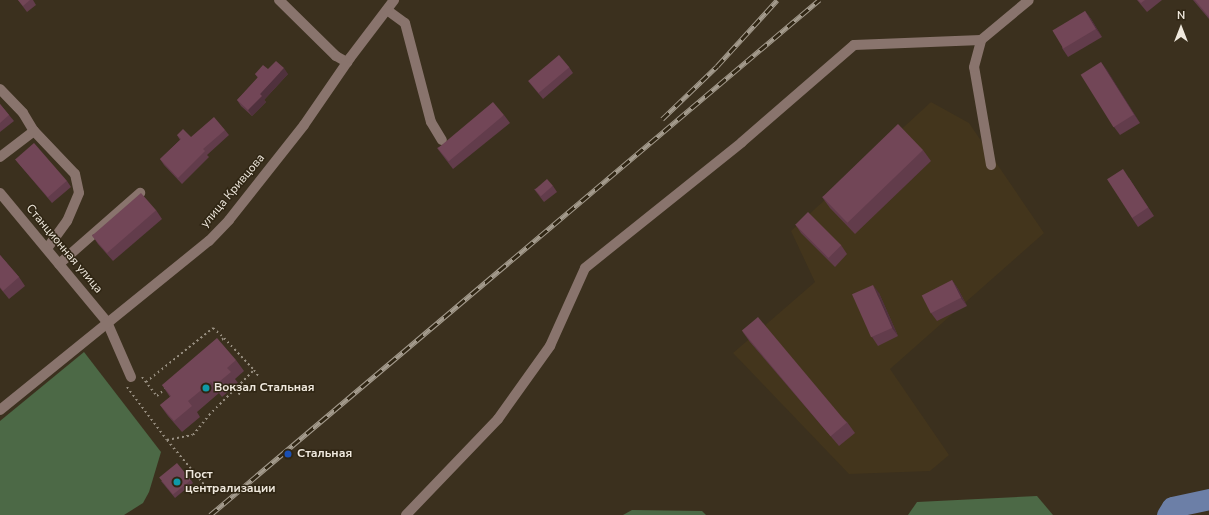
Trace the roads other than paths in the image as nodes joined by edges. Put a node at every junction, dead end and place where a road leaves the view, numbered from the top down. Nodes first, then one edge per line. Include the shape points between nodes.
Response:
1 (279, 0) edge
2 (394, 0) edge
3 (1029, 0) edge
4 (387, 10) junction
5 (981, 40) junction
6 (347, 62) junction
7 (0, 89) edge
8 (34, 131) junction
9 (442, 140) dead end
10 (0, 157) edge
11 (991, 165) dead end
12 (0, 193) edge
13 (140, 193) edge
14 (47, 249) junction
15 (59, 264) junction
16 (107, 322) junction
17 (131, 377) dead end
18 (0, 410) edge
19 (406, 515) edge

1 - 6 street via 336,56
2 - 4 street, улица Кривцова
3 - 5 street
4 - 6 street, улица Кривцова
4 - 9 street via 405,23 431,122
5 - 11 street via 974,67
5 - 19 street via 854,45 742,142 585,268 550,346 498,419
6 - 16 street, улица Кривцова via 304,125 229,220 200,249
7 - 8 street
8 - 10 street
8 - 14 street via 75,174 79,193 67,221
12 - 14 street, Станционная улица
13 - 15 street
14 - 15 street, Станционная улица
15 - 16 street, Станционная улица
16 - 17 street, Станционная улица
16 - 18 street, улица Кривцова

